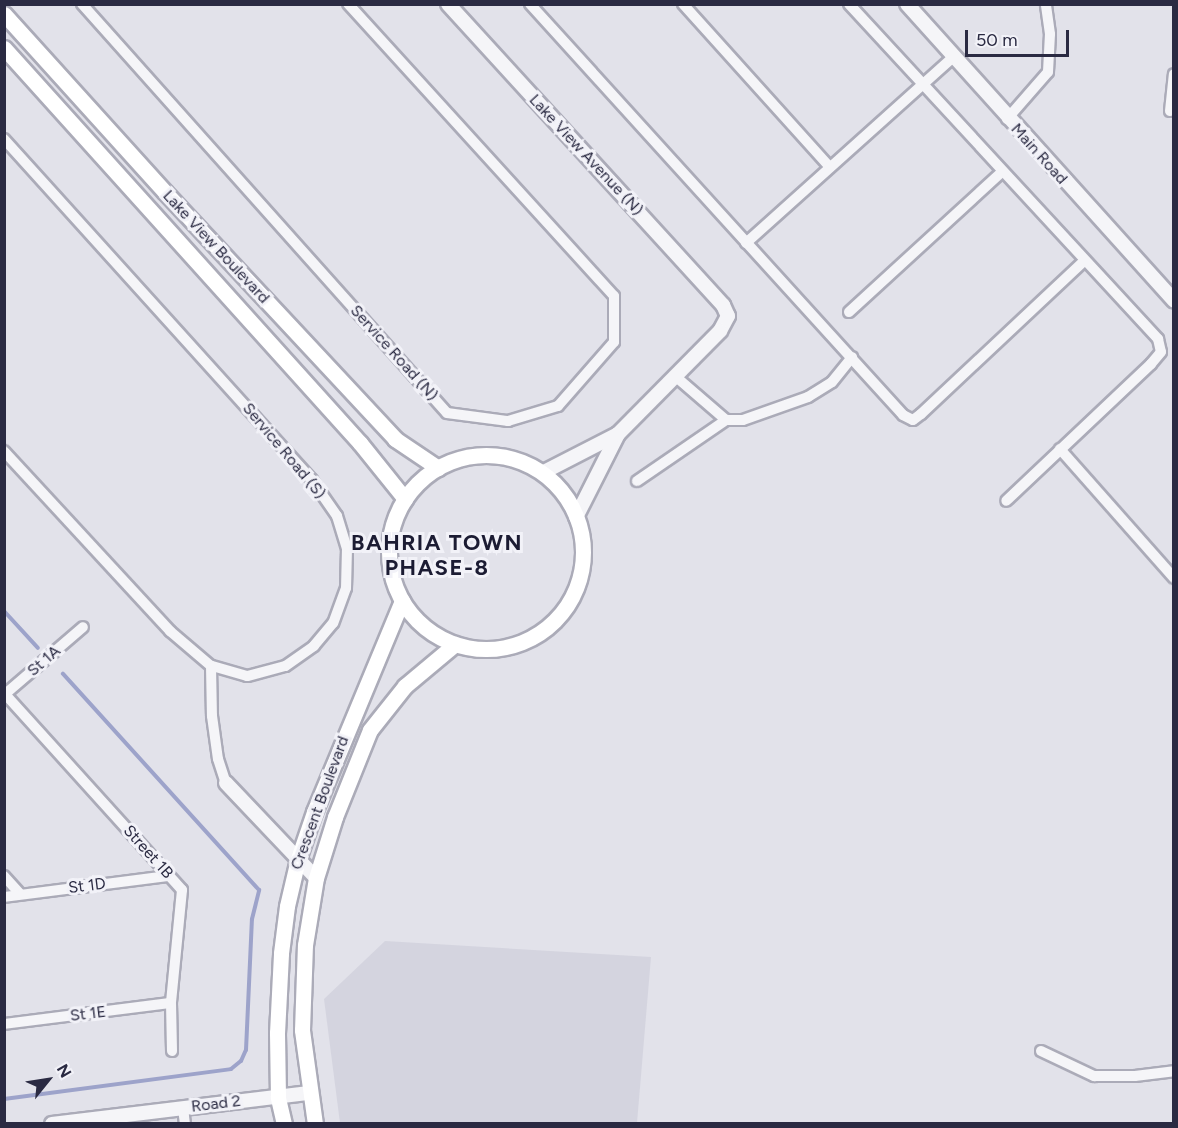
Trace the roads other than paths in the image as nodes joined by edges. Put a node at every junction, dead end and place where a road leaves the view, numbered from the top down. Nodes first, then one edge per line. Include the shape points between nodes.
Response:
1 (82, 4) edge
2 (348, 4) edge
3 (448, 4) edge
4 (530, 4) edge
5 (683, 4) edge
6 (849, 4) edge
7 (907, 4) edge
8 (1046, 4) edge
9 (4, 14) edge
10 (4, 48) edge
11 (952, 58) junction
12 (1173, 74) edge
13 (921, 84) junction
14 (1170, 111) dead end
15 (1007, 119) junction
16 (4, 138) edge
17 (830, 167) junction
18 (1002, 172) junction
19 (746, 243) junction
20 (1083, 262) junction
21 (1173, 302) edge
22 (849, 312) dead end
23 (852, 357) junction
24 (675, 376) junction
25 (726, 420) junction
26 (618, 434) junction
27 (1060, 449) junction
28 (4, 451) edge
29 (438, 468) junction
30 (542, 473) junction
31 (637, 481) dead end
32 (405, 499) junction
33 (1006, 501) dead end
34 (576, 517) junction
35 (1173, 578) edge
36 (402, 601) junction
37 (83, 627) dead end
38 (455, 644) junction
39 (211, 666) junction
40 (5, 694) edge
41 (226, 783) joint
42 (298, 859) junction
43 (4, 876) edge
44 (170, 876) junction
45 (316, 878) junction
46 (20, 894) junction
47 (4, 897) edge
48 (171, 1003) junction
49 (4, 1024) edge
50 (172, 1051) dead end
51 (1041, 1051) dead end
52 (1173, 1071) edge
53 (309, 1093) junction
54 (278, 1097) junction
55 (183, 1108) junction
56 (52, 1124) edge
57 (185, 1124) edge
58 (284, 1124) edge
59 (315, 1124) edge

1 - 2 street, Service Road (N) via 447,413 508,421 558,406 614,342 614,296
3 - 24 street, Lake View Avenue (N) via 723,305 728,316 720,331
4 - 19 street
5 - 17 street
6 - 13 street
7 - 11 street, Main Road
8 - 15 street via 1050,34 1048,72
9 - 29 main road, Lake View Boulevard via 394,439
10 - 32 main road, Lake View Boulevard via 360,443
11 - 13 street
11 - 15 street, Main Road
12 - 14 street
13 - 17 street
13 - 18 street
15 - 21 street, Main Road
16 - 39 street, Service Road (S) via 312,480 337,516 347,548 346,588 333,622 314,646 285,666 247,675
17 - 19 street
18 - 20 street
18 - 22 street
19 - 23 street
20 - 23 street via 913,420 903,416
20 - 27 street via 1158,339 1161,352
23 - 25 street via 832,382 808,397 743,420
24 - 25 street
24 - 26 street
25 - 31 street
26 - 30 street
26 - 34 street
27 - 33 street
27 - 35 street
28 - 39 street, Service Road (S) via 170,631
29 - 30 main road via 472,456 490,455 509,458
29 - 32 main road via 425,476
30 - 34 main road via 568,500
32 - 36 main road via 389,549
34 - 38 main road via 582,538 579,582 556,620 540,634 509,646 477,649
36 - 38 main road via 425,627
36 - 42 main road, Crescent Boulevard via 339,749
37 - 40 street, St 1A
38 - 45 main road, Crescent Boulevard via 405,686 370,730 334,817
39 - 41 street via 212,716
40 - 44 street, Street 1B
41 - 42 street
42 - 45 street
42 - 54 main road, Crescent Boulevard via 281,953
43 - 46 street
44 - 46 street, St 1D
44 - 48 street, Street 1B via 182,890
45 - 53 main road, Crescent Boulevard via 305,945 302,1030
46 - 47 street, St 1D
48 - 49 street, St 1E
48 - 50 street, Street 1B
51 - 52 street via 1094,1076
53 - 54 street, Road 2
53 - 59 main road, Crescent Boulevard
54 - 55 street, Road 2
54 - 58 main road, Crescent Boulevard
55 - 56 street, Road 2
55 - 57 street

